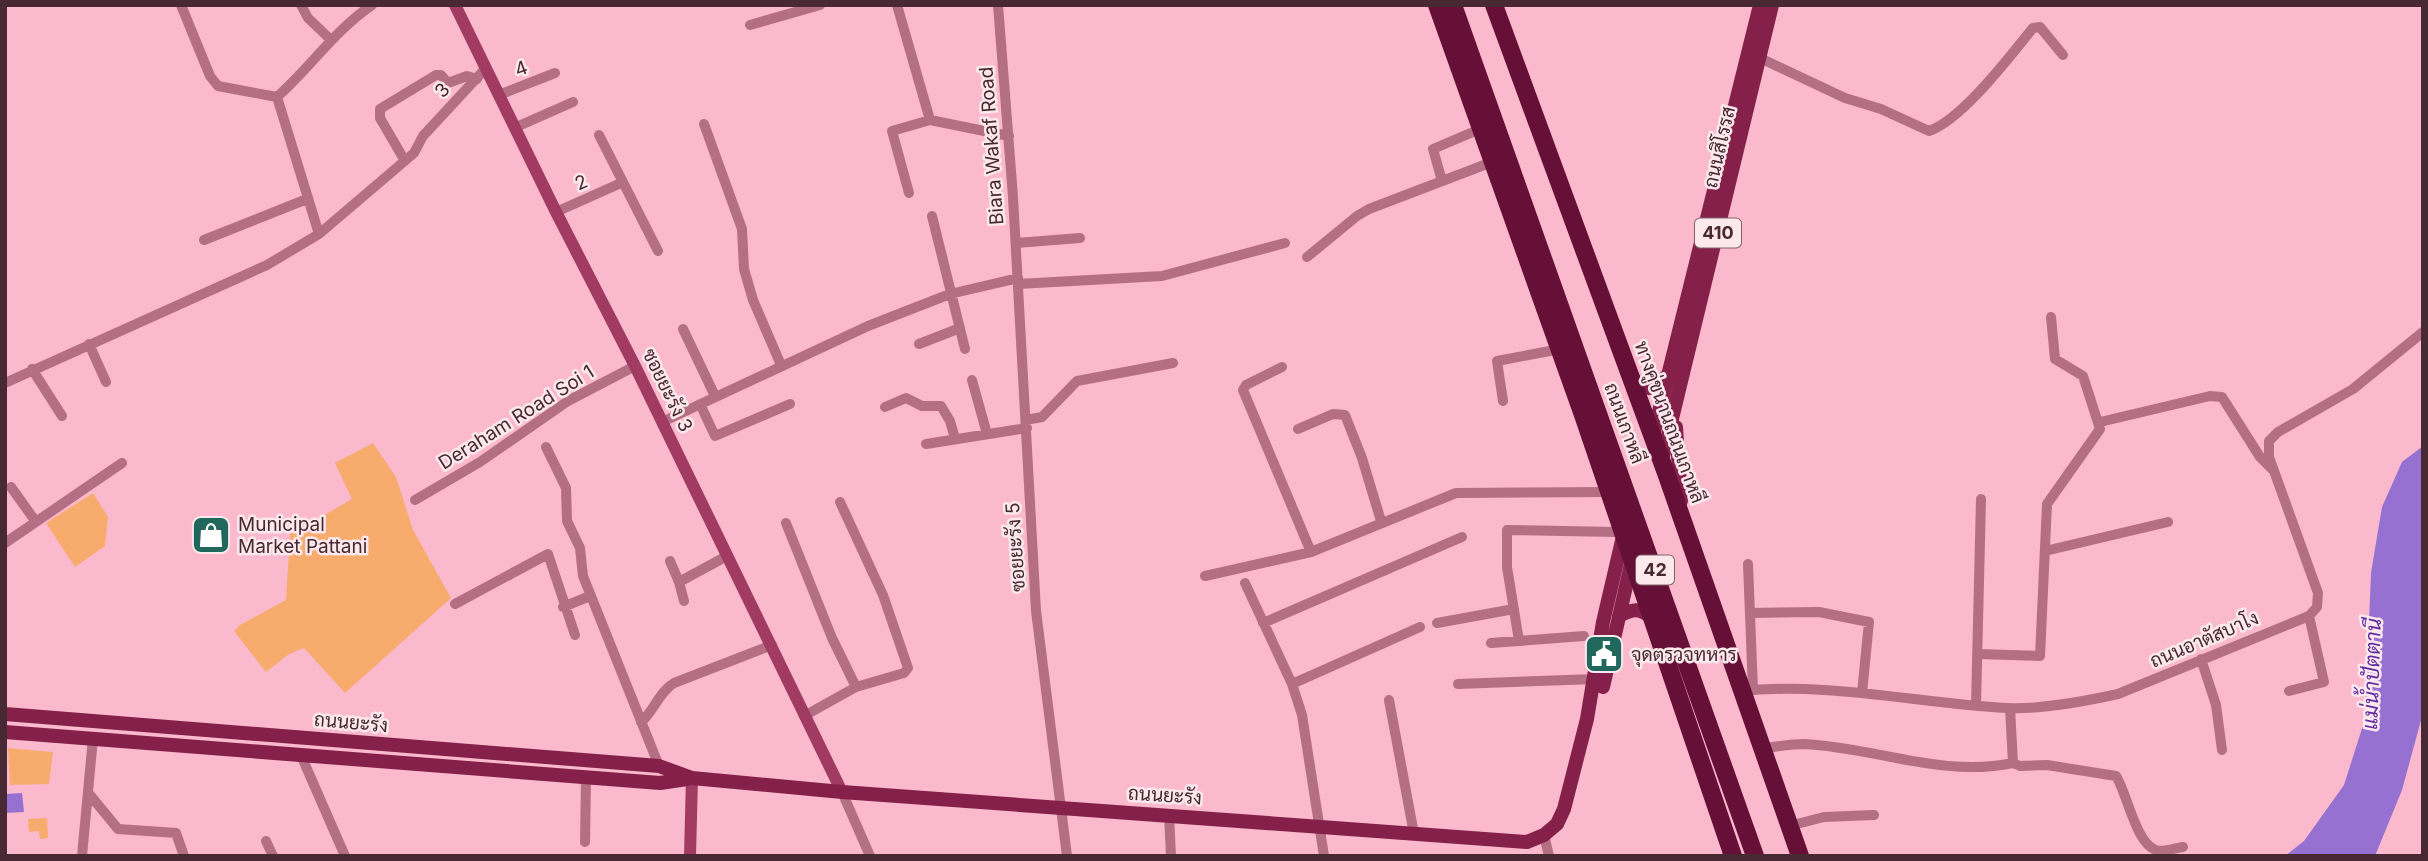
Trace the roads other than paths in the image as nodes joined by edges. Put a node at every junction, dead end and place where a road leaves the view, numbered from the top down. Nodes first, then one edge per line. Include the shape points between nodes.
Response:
1 (181, 5) edge
2 (301, 5) edge
3 (372, 5) edge
4 (455, 5) edge
5 (820, 5) edge
6 (897, 5) edge
7 (998, 5) edge
8 (1437, 5) edge
9 (1453, 5) edge
10 (1493, 5) edge
11 (1760, 5) edge
12 (1772, 5) edge
13 (750, 25) dead end
14 (330, 39) junction
15 (2063, 55) dead end
16 (1760, 58) junction
17 (486, 68) junction
18 (555, 74) dead end
19 (477, 79) junction
20 (499, 95) junction
21 (276, 97) junction
22 (573, 102) dead end
23 (930, 120) junction
24 (704, 124) dead end
25 (514, 128) junction
26 (1480, 129) junction
27 (599, 135) dead end
28 (1009, 136) junction
29 (405, 161) junction
30 (1492, 162) junction
31 (1442, 181) junction
32 (621, 183) junction
33 (909, 193) dead end
34 (307, 199) junction
35 (556, 212) junction
36 (932, 216) dead end
37 (319, 234) junction
38 (1080, 238) dead end
39 (204, 240) dead end
40 (1016, 243) junction
41 (1285, 243) dead end
42 (658, 251) dead end
43 (1307, 257) dead end
44 (1018, 281) junction
45 (950, 295) junction
46 (2051, 317) dead end
47 (960, 328) junction
48 (682, 329) dead end
49 (2423, 332) edge
50 (89, 344) junction
51 (919, 344) dead end
52 (965, 349) dead end
53 (1560, 349) junction
54 (1173, 363) dead end
55 (781, 365) junction
56 (635, 366) junction
57 (1282, 367) dead end
58 (32, 369) junction
59 (1629, 374) junction
60 (1668, 374) junction
61 (972, 380) dead end
62 (106, 382) dead end
63 (5, 383) edge
64 (715, 396) junction
65 (1503, 401) dead end
66 (699, 404) junction
67 (790, 404) dead end
68 (885, 407) dead end
69 (1675, 408) junction
70 (62, 415) dead end
71 (662, 422) junction
72 (2100, 422) junction
73 (1026, 424) junction
74 (1297, 429) dead end
75 (987, 434) junction
76 (1653, 436) junction
77 (955, 439) junction
78 (926, 444) dead end
79 (546, 447) dead end
80 (1662, 460) junction
81 (122, 463) dead end
82 (2277, 475) junction
83 (11, 487) dead end
84 (1610, 492) junction
85 (1981, 499) dead end
86 (415, 500) dead end
87 (840, 502) dead end
88 (1683, 519) junction
89 (1381, 521) junction
90 (36, 522) junction
91 (2168, 522) dead end
92 (786, 523) dead end
93 (1620, 532) junction
94 (1462, 537) dead end
95 (5, 542) edge
96 (2045, 551) junction
97 (1311, 552) junction
98 (727, 556) junction
99 (1633, 558) junction
100 (670, 561) dead end
101 (1748, 564) dead end
102 (1205, 576) dead end
103 (678, 582) junction
104 (1245, 583) dead end
105 (590, 596) junction
106 (684, 601) dead end
107 (455, 604) dead end
108 (563, 607) junction
109 (1514, 609) junction
110 (1750, 613) junction
111 (1619, 616) junction
112 (2309, 616) junction
113 (1653, 618) junction
114 (1263, 623) junction
115 (1437, 623) dead end
116 (1420, 627) dead end
117 (575, 635) dead end
118 (1584, 636) dead end
119 (1519, 641) junction
120 (1491, 643) dead end
121 (772, 645) junction
122 (1978, 654) junction
123 (2201, 659) junction
124 (1596, 679) junction
125 (1292, 684) junction
126 (1458, 684) dead end
127 (856, 687) junction
128 (1747, 690) junction
129 (2289, 691) dead end
130 (1862, 693) junction
131 (1389, 700) dead end
132 (1976, 705) junction
133 (2010, 708) junction
134 (5, 714) edge
135 (804, 716) junction
136 (641, 722) junction
137 (5, 732) edge
138 (93, 738) junction
139 (1761, 748) junction
140 (452, 750) junction
141 (2222, 750) dead end
142 (300, 753) junction
143 (1579, 754) junction
144 (2013, 763) junction
145 (450, 766) junction
146 (659, 766) junction
147 (586, 777) junction
148 (692, 778) junction
149 (842, 792) junction
150 (90, 795) junction
151 (1060, 806) junction
152 (1170, 815) junction
153 (1874, 815) dead end
154 (1320, 826) junction
155 (1789, 826) junction
156 (1414, 834) junction
157 (1544, 835) junction
158 (266, 841) dead end
159 (586, 842) dead end
160 (2183, 847) dead end
161 (1730, 855) edge
162 (82, 856) edge
163 (184, 856) edge
164 (273, 856) edge
165 (345, 856) edge
166 (690, 856) edge
167 (870, 856) edge
168 (1067, 856) edge
169 (1171, 856) edge
170 (1324, 856) edge
171 (1549, 856) edge
172 (1753, 856) edge
173 (1800, 856) edge

1 - 21 street via 218,86
2 - 14 street
3 - 14 street
4 - 17 street, ซอยยะรัง 3
5 - 13 street
6 - 23 street
7 - 28 street, Biara Wakaf Road
8 - 26 highway
9 - 172 highway, ถนนเกาหลี / 42
10 - 59 highway, ทางคู่ขนานถนนเกาหลี
11 - 60 main road, ถนนสิโรรส / 410
12 - 16 main road, ถนนสิโรรส / 410
14 - 21 street
15 - 16 street via 2040,27 2033,28 1982,89 1929,131
16 - 69 main road, ถนนสิโรรส / 410
17 - 19 street, 3
17 - 20 street, ซอยยะรัง 3
18 - 20 street, 4
19 - 29 street, 3
19 - 29 street via 467,76 448,83 436,75 380,109 380,118
20 - 25 street, ซอยยะรัง 3
21 - 34 street
22 - 25 street
23 - 28 street
23 - 33 street via 892,131
24 - 55 street via 741,229 744,268 753,300
25 - 35 street, ซอยยะรัง 3
26 - 30 highway
26 - 31 street via 1433,149
27 - 32 street
28 - 40 street, Biara Wakaf Road
29 - 37 street, 3
30 - 31 street
30 - 53 highway
31 - 43 street via 1357,216
32 - 35 street, 2
32 - 42 street
34 - 37 street
34 - 39 street
35 - 56 street, ซอยยะรัง 3
36 - 45 street
37 - 50 street, 3 via 267,265
38 - 40 street
40 - 44 street, Biara Wakaf Road
41 - 44 street via 1162,276
44 - 45 street
44 - 73 street, ซอยยะรัง 5
45 - 47 street
45 - 55 street
46 - 72 street via 2054,359 2083,376
47 - 51 street
47 - 52 street
48 - 64 street
49 - 82 street via 2353,389 2278,432 2269,441 2269,457
50 - 58 street, 3
50 - 62 street
53 - 65 street via 1497,361
53 - 84 highway
54 - 73 street via 1081,379 1042,417
55 - 64 street
56 - 71 street, ซอยยะรัง 3
56 - 86 street, Deraham Road Soi 1 via 568,401
57 - 97 street via 1244,390
58 - 63 street, 3
58 - 70 street
59 - 60 main road via 1649,390
59 - 76 highway, ทางคู่ขนานถนนเกาหลี
60 - 76 main road, ถนนสิโรรส / 410
61 - 75 street
64 - 66 street
66 - 67 street via 715,436
66 - 71 street
68 - 77 street via 906,398 922,406 941,405
69 - 80 main road, ถนนสิโรรส / 410
69 - 88 main road
71 - 98 street, ซอยยะรัง 3
72 - 82 street via 2222,397 2260,457
72 - 96 street via 2098,436 2048,500
73 - 75 street
73 - 151 street, ซอยยะรัง 5 via 1036,611
74 - 89 street via 1333,414 1345,415
75 - 77 street
76 - 80 highway, ทางคู่ขนานถนนเกาหลี
77 - 78 street
79 - 105 street via 566,488 567,520 580,548
80 - 88 highway, ทางคู่ขนานถนนเกาหลี
81 - 90 street
82 - 112 street via 2318,593 2317,607
83 - 90 street
84 - 89 street via 1456,493
84 - 93 highway
85 - 122 street
87 - 127 street via 883,595 908,668
88 - 128 highway, ทางคู่ขนานถนนเกาหลี
89 - 97 street
90 - 95 street
91 - 96 street
92 - 127 street
93 - 99 highway
93 - 109 street via 1507,530
93 - 124 main road
94 - 114 street
96 - 122 street via 2040,656
97 - 102 street
98 - 103 street
98 - 121 street, ซอยยะรัง 3
99 - 111 main road
99 - 113 highway
100 - 103 street
101 - 110 street
103 - 106 street
104 - 114 street
105 - 108 street
105 - 136 street
107 - 108 street via 548,554
108 - 117 street
109 - 115 street
109 - 119 street
110 - 128 street
110 - 130 street via 1819,612 1870,622
111 - 113 main road via 1632,609
111 - 143 main road via 1595,717
112 - 123 street, ถนนอาตัสบาโง
112 - 129 street via 2324,682
113 - 161 highway
113 - 172 highway via 1682,677
114 - 125 street
116 - 125 street
118 - 119 street
119 - 120 street
121 - 135 street, ซอยยะรัง 3
121 - 136 street via 674,683
122 - 132 street
123 - 133 street, ถนนอาตัสบาโง via 2118,694
123 - 141 street via 2216,705
124 - 126 street
124 - 143 main road
125 - 154 street via 1302,715
127 - 135 street
128 - 130 street, ถนนอาตัสบาโง via 1783,687
128 - 139 highway, ทางคู่ขนานถนนเกาหลี
130 - 132 street, ถนนอาตัสบาโง
131 - 156 street
132 - 133 street, ถนนอาตัสบาโง
133 - 144 street
134 - 140 main road, ถนนยะรัง
135 - 149 street, ซอยยะรัง 3
136 - 146 street
137 - 138 main road, ถนนยะรัง
138 - 142 main road, ถนนยะรัง
138 - 150 street
139 - 144 street via 1802,744 1978,768
139 - 155 highway, ทางคู่ขนานถนนเกาหลี
140 - 145 main road
140 - 146 main road, ถนนยะรัง
142 - 145 main road, ถนนยะรัง
142 - 165 street
143 - 157 main road via 1564,808 1557,824
144 - 160 street via 2116,776 2135,823 2152,849
145 - 147 main road, ถนนยะรัง
146 - 148 main road, ถนนยะรัง
147 - 148 main road, ถนนยะรัง via 660,783
147 - 159 street
148 - 149 main road, ถนนยะรัง
148 - 166 street
149 - 151 main road, ถนนยะรัง
149 - 167 street
150 - 162 street
150 - 163 street via 118,829 176,833
151 - 152 main road, ถนนยะรัง
151 - 168 street, ซอยยะรัง 5
152 - 154 main road, ถนนยะรัง
152 - 169 street
153 - 155 street via 1824,817
154 - 156 main road, ถนนยะรัง
154 - 170 street
155 - 173 highway, ทางคู่ขนานถนนเกาหลี
156 - 157 main road, ถนนยะรัง via 1501,842 1527,842
157 - 171 street
158 - 164 street

